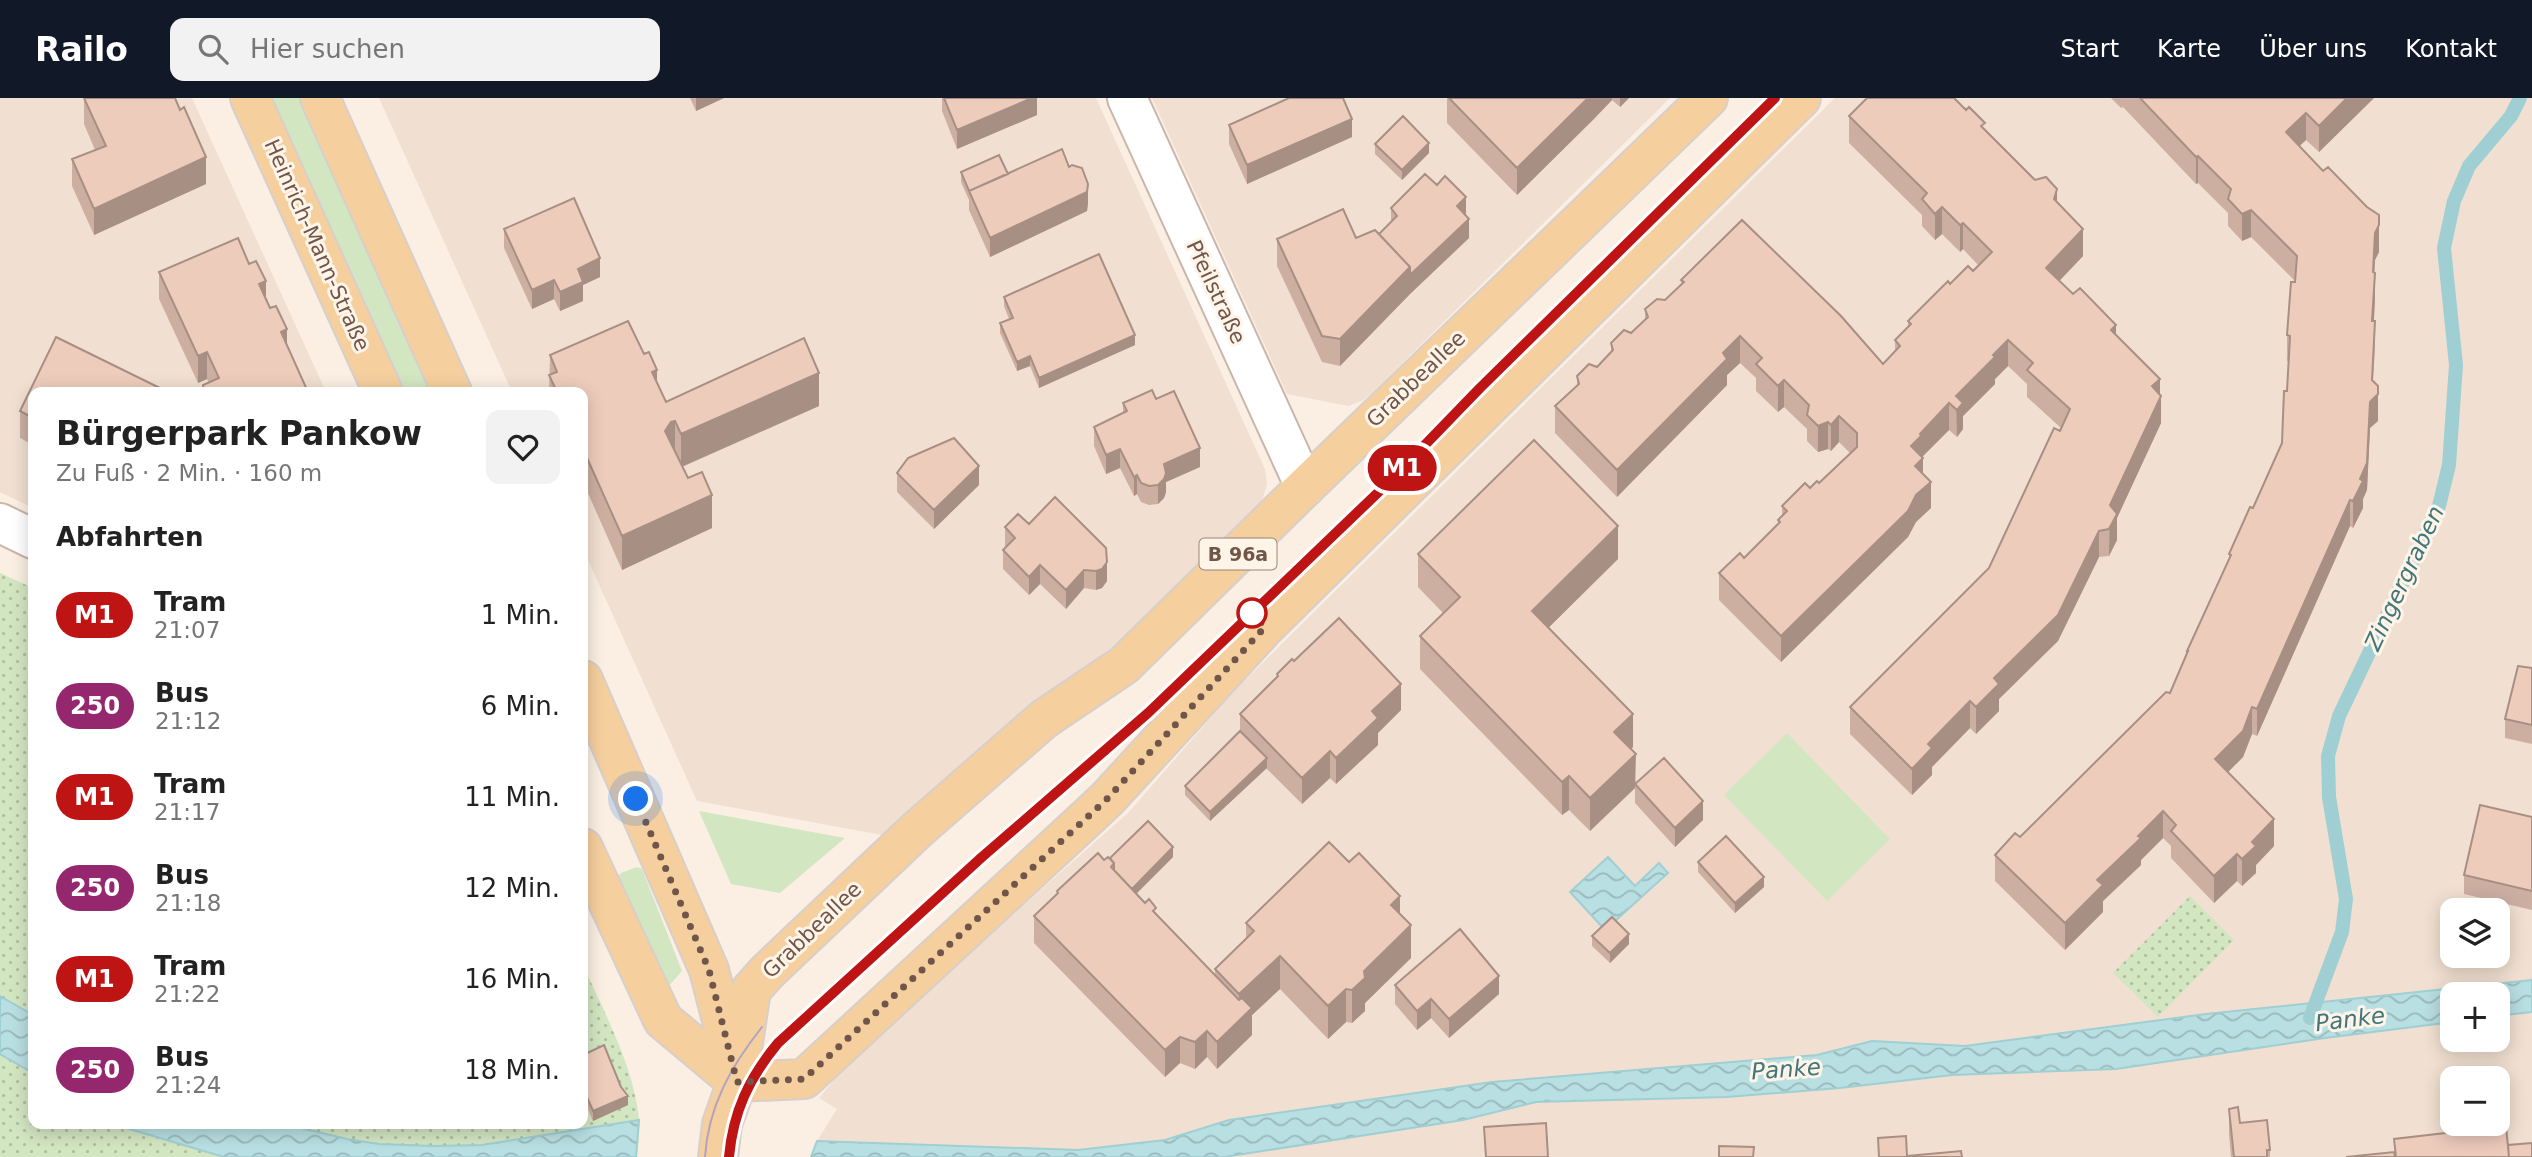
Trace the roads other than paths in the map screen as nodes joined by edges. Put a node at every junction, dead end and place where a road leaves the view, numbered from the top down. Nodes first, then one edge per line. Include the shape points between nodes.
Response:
1 (250, 98) edge
2 (320, 98) edge
3 (1128, 98) edge
4 (1708, 98) edge
5 (1801, 98) edge
6 (381, 387) edge
7 (451, 387) edge
8 (1305, 486) junction
9 (0, 523) edge
10 (28, 537) edge
11 (588, 704) edge
12 (593, 729) edge
13 (588, 859) edge
14 (732, 1095) junction
15 (718, 1157) edge

1 - 6 main road, Heinrich-Mann-Straße
2 - 7 main road
3 - 8 street, Pfeilstraße
4 - 8 main road, Grabbeallee / B 96a
5 - 14 main road via 1265,627 1108,798 804,1079
8 - 14 main road, Grabbeallee / B 96a via 1124,665 1044,719 918,829 767,972 751,990
9 - 10 street
11 - 12 main road
12 - 14 main road via 709,970
13 - 14 main road via 663,1020
14 - 15 main road, B 96a

